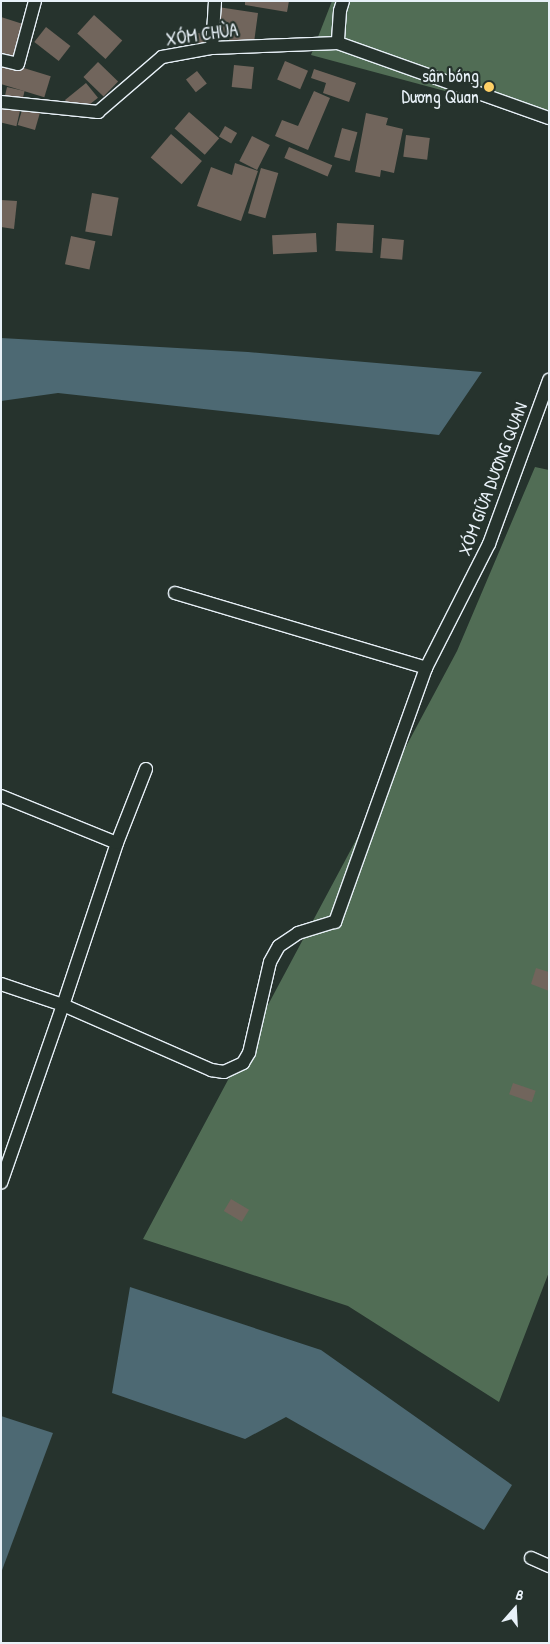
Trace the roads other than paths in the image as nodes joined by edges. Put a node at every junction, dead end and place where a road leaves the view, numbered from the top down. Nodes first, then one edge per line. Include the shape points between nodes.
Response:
1 (35, 1) edge
2 (215, 1) edge
3 (343, 1) edge
4 (338, 43) junction
5 (212, 48) junction
6 (1, 60) edge
7 (1, 102) edge
8 (549, 118) edge
9 (549, 380) edge
10 (175, 593) dead end
11 (426, 668) junction
12 (146, 769) dead end
13 (1, 796) edge
14 (117, 843) junction
15 (1, 984) edge
16 (63, 1005) junction
17 (1, 1183) edge
18 (531, 1558) dead end
19 (549, 1566) edge

1 - 6 lane via 18,64
2 - 5 lane
3 - 4 lane
4 - 5 lane, XÓM CHÙA
4 - 8 lane
5 - 7 lane, XÓM CHÙA via 162,57 98,112
9 - 11 lane, XÓM GIỮA DƯƠNG QUAN via 489,544
10 - 11 lane
11 - 16 lane, XÓM GIỮA DƯƠNG QUAN via 335,922 298,933 279,946 270,962 249,1053 243,1063 230,1070 211,1070
12 - 14 lane
13 - 14 lane
14 - 16 lane
15 - 16 lane
16 - 17 lane
18 - 19 lane

